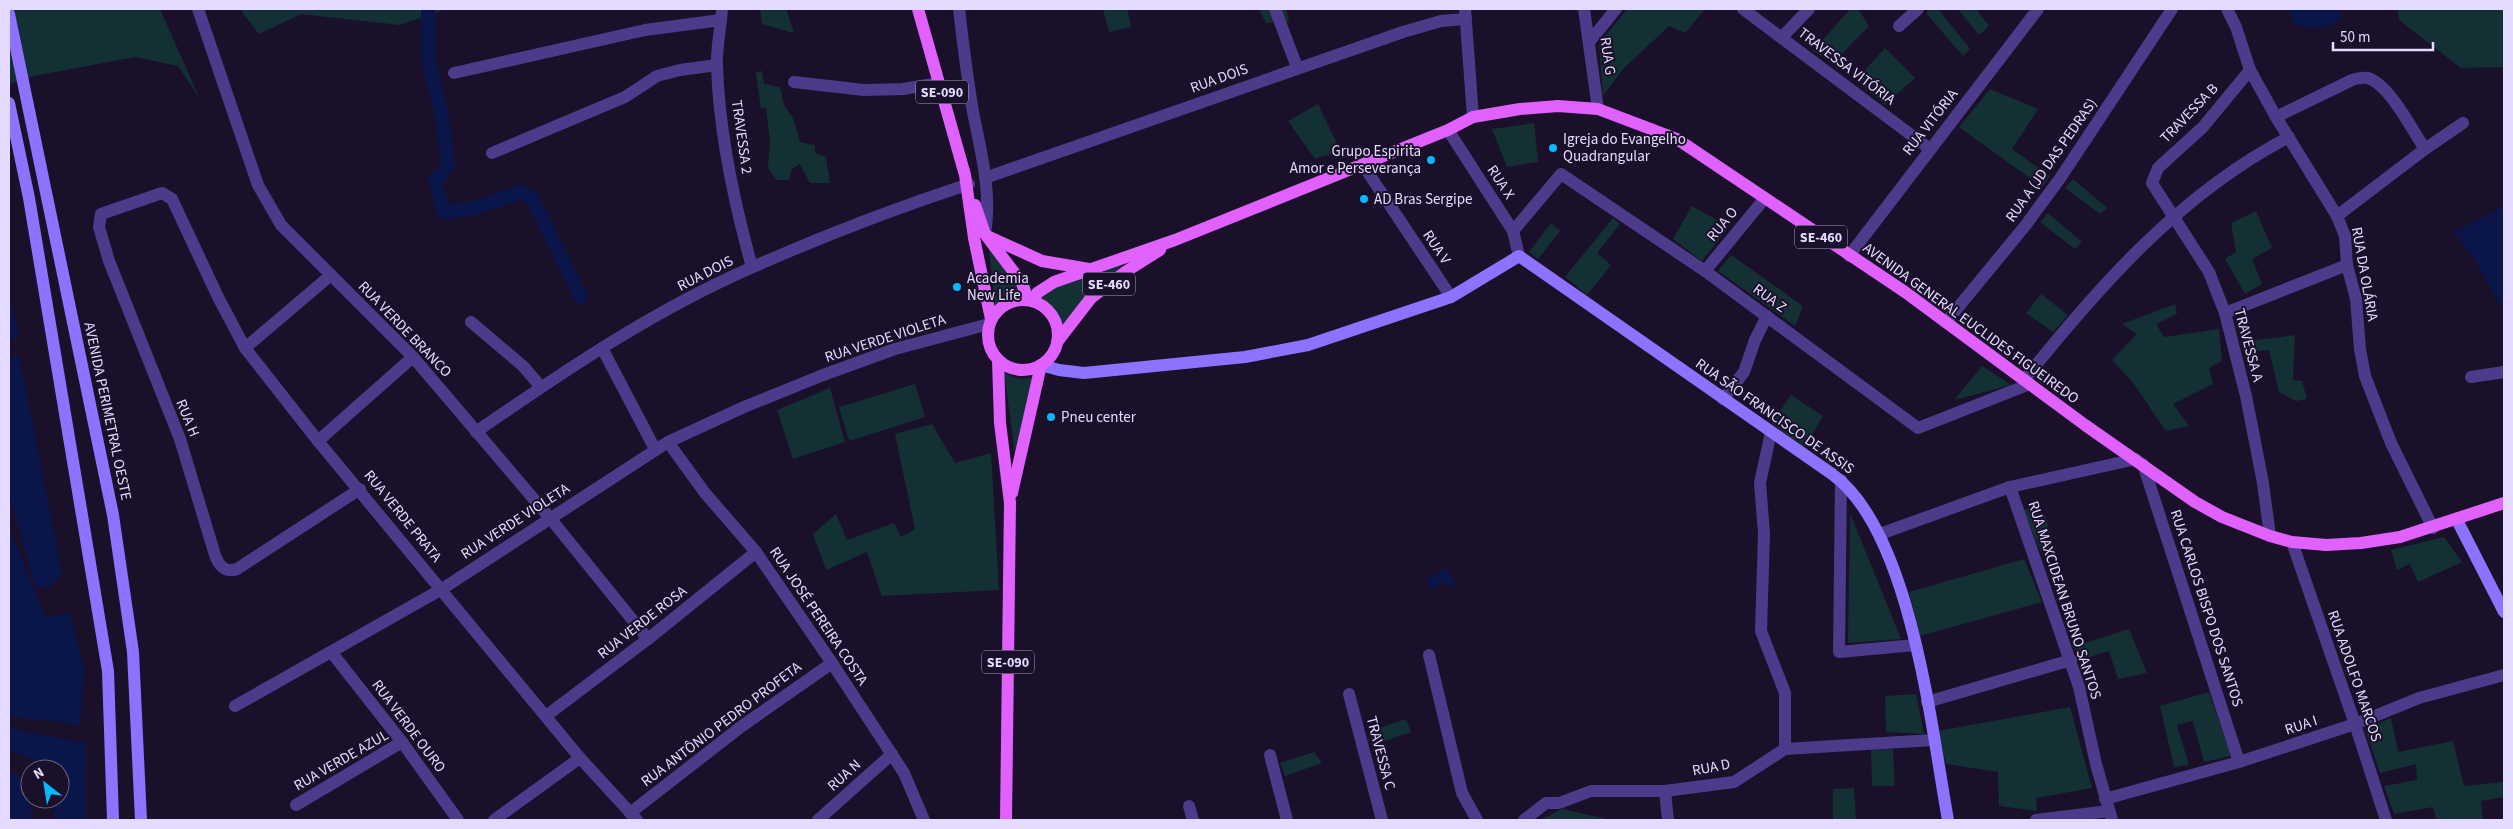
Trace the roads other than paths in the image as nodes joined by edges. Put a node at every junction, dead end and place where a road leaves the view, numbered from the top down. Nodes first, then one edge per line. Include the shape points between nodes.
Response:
1 (198, 9) edge
2 (918, 9) edge
3 (960, 9) edge
4 (1275, 9) edge
5 (1584, 9) edge
6 (1616, 9) edge
7 (1743, 9) edge
8 (1809, 9) edge
9 (1918, 9) edge
10 (2038, 9) edge
11 (2172, 9) edge
12 (2227, 9) edge
13 (9, 14) edge
14 (1466, 14) edge
15 (722, 15) edge
16 (1899, 26) dead end
17 (1782, 37) junction
18 (1590, 42) junction
19 (717, 65) junction
20 (1297, 67) junction
21 (2250, 70) junction
22 (454, 74) dead end
23 (794, 82) dead end
24 (939, 83) junction
25 (9, 103) edge
26 (1598, 109) junction
27 (1473, 117) junction
28 (2276, 117) junction
29 (2463, 123) dead end
30 (1448, 130) junction
31 (2289, 137) junction
32 (1930, 149) junction
33 (2424, 149) junction
34 (492, 153) dead end
35 (1363, 165) junction
36 (985, 178) junction
37 (2152, 179) joint
38 (966, 181) junction
39 (1765, 198) junction
40 (178, 210) joint
41 (2337, 216) junction
42 (2173, 217) junction
43 (1513, 231) junction
44 (985, 234) junction
45 (1174, 240) junction
46 (1519, 256) junction
47 (1848, 256) junction
48 (2347, 265) junction
49 (752, 267) junction
50 (1089, 269) junction
51 (1705, 271) junction
52 (331, 276) junction
53 (1450, 296) junction
54 (1031, 300) junction
55 (2225, 313) junction
56 (1767, 316) junction
57 (470, 322) dead end
58 (990, 322) junction
59 (1946, 322) junction
60 (1057, 342) junction
61 (245, 348) junction
62 (602, 348) junction
63 (413, 357) junction
64 (998, 360) junction
65 (1041, 365) junction
66 (2504, 372) edge
67 (2471, 377) dead end
68 (2027, 382) junction
69 (541, 387) junction
70 (1723, 399) junction
71 (476, 432) junction
72 (1771, 432) junction
73 (318, 440) junction
74 (668, 442) junction
75 (655, 448) junction
76 (2140, 462) junction
77 (1840, 480) junction
78 (2010, 487) junction
79 (360, 489) junction
80 (1010, 503) junction
81 (2504, 503) edge
82 (550, 518) junction
83 (2457, 520) junction
84 (2433, 528) junction
85 (1880, 534) junction
86 (2270, 536) junction
87 (2292, 542) junction
88 (756, 552) junction
89 (442, 589) junction
90 (2504, 612) edge
91 (648, 639) junction
92 (1915, 645) junction
93 (332, 653) junction
94 (1429, 655) dead end
95 (2071, 660) junction
96 (832, 663) junction
97 (2504, 675) edge
98 (1349, 694) dead end
99 (1927, 702) junction
100 (235, 706) dead end
101 (546, 716) junction
102 (2356, 724) junction
103 (1933, 740) junction
104 (402, 742) junction
105 (1785, 749) junction
106 (892, 754) junction
107 (1270, 756) dead end
108 (580, 758) junction
109 (2239, 762) junction
110 (1665, 791) junction
111 (296, 805) dead end
112 (1190, 806) dead end
113 (2109, 810) edge
114 (633, 816) edge
115 (113, 820) edge
116 (141, 820) edge
117 (458, 820) edge
118 (494, 820) edge
119 (818, 820) edge
120 (924, 820) edge
121 (1006, 820) edge
122 (1193, 820) edge
123 (1287, 820) edge
124 (1382, 820) edge
125 (1477, 820) edge
126 (1524, 820) edge
127 (1668, 820) edge
128 (1948, 820) edge
129 (2036, 820) edge
130 (2386, 820) edge

1 - 52 street, RUA VERDE BRANCO via 266,202 281,225
2 - 24 main road, SE-090
3 - 36 street via 967,74
4 - 20 street
5 - 18 street, RUA G
6 - 18 street
7 - 17 street, TRAVESSA VITÓRIA
8 - 17 street
9 - 16 street
10 - 32 street, RUA VITÓRIA
11 - 59 street, RUA A (JD DAS PEDRAS) via 2051,191
12 - 21 street, RUA DA OLÁRIA
13 - 116 main road, AVENIDA PERIMETRAL OESTE via 113,515 133,652
14 - 20 street, RUA DOIS
14 - 27 street
15 - 19 street, TRAVESSA 2
15 - 22 street
17 - 32 street, TRAVESSA VITÓRIA
18 - 26 street, RUA G
19 - 34 street via 657,76 625,97
19 - 49 street, TRAVESSA 2 via 731,174
20 - 36 street, RUA DOIS
21 - 28 street, RUA DA OLÁRIA
21 - 37 street, TRAVESSA B via 2203,127 2158,168
23 - 24 street via 864,90 903,90
24 - 38 main road, SE-090
25 - 115 main road via 29,198 108,670
26 - 27 main road, AVENIDA GENERAL EUCLIDES FIGUEIREDO / SE-460 via 1541,107
26 - 39 main road, AVENIDA GENERAL EUCLIDES FIGUEIREDO / SE-460 via 1677,139
27 - 30 main road, AVENIDA GENERAL EUCLIDES FIGUEIREDO / SE-460
28 - 31 street, RUA DA OLÁRIA
28 - 33 street via 2363,77 2388,94
29 - 33 street
30 - 35 main road, AVENIDA GENERAL EUCLIDES FIGUEIREDO / SE-460
30 - 43 street, RUA X
31 - 41 street, RUA DA OLÁRIA
31 - 42 street via 2236,166
32 - 47 street, RUA VITÓRIA
33 - 41 street
35 - 45 main road, AVENIDA GENERAL EUCLIDES FIGUEIREDO / SE-460
35 - 53 street, RUA V
36 - 44 street via 988,207
37 - 42 street, TRAVESSA A via 2154,188
38 - 44 main road, SE-090
38 - 49 street, RUA DOIS
38 - 58 main road, SE-090
39 - 47 main road, AVENIDA GENERAL EUCLIDES FIGUEIREDO / SE-460
39 - 51 street, RUA O
40 - 61 street, RUA VERDE PRATA
40 - 79 street, RUA H via 172,199 162,193 104,212 99,218 99,226 108,262 180,439 218,562 227,570 237,569
41 - 48 street, RUA DA OLÁRIA via 2345,236
42 - 55 street, TRAVESSA A via 2209,272
42 - 68 street via 2092,301
43 - 46 street, RUA X
43 - 51 street, RUA Z via 1561,174
44 - 50 main road via 1042,261
44 - 54 main road, SE-090
45 - 50 main road, AVENIDA GENERAL EUCLIDES FIGUEIREDO / SE-460
45 - 60 main road, AVENIDA GENERAL EUCLIDES FIGUEIREDO / SE-460 via 1091,298
46 - 53 main road
46 - 70 main road, RUA SÃO FRANCISCO DE ASSIS
47 - 59 main road, AVENIDA GENERAL EUCLIDES FIGUEIREDO / SE-460
48 - 55 street
48 - 84 street, RUA DA OLÁRIA via 2356,299 2360,349 2368,384 2391,443
49 - 62 street, RUA DOIS
50 - 54 main road, AVENIDA GENERAL EUCLIDES FIGUEIREDO / SE-460 via 1043,288
51 - 56 street, RUA Z
52 - 61 street
52 - 63 street, RUA VERDE BRANCO
53 - 65 main road via 1335,338 1245,357 1084,374
54 - 58 main road via 1003,306
54 - 60 main road via 1043,306 1053,317 1058,332
55 - 86 street, TRAVESSA A via 2264,483
56 - 68 street, RUA Z via 1918,428
56 - 70 street via 1744,372
57 - 69 street via 523,366
58 - 64 main road via 988,343
58 - 74 street, RUA VERDE VIOLETA via 895,349 823,375 744,406
59 - 68 main road, AVENIDA GENERAL EUCLIDES FIGUEIREDO / SE-460
60 - 65 main road
61 - 73 street, RUA VERDE PRATA
62 - 69 street, RUA DOIS
62 - 75 street
63 - 71 street, RUA VERDE BRANCO
63 - 73 street
64 - 65 main road via 1018,370
64 - 80 main road, SE-090 via 1000,423
65 - 80 main road, SE-090
66 - 67 street
68 - 76 main road, AVENIDA GENERAL EUCLIDES FIGUEIREDO / SE-460
69 - 71 street, RUA DOIS
70 - 72 main road, RUA SÃO FRANCISCO DE ASSIS
71 - 82 street, RUA VERDE BRANCO
72 - 77 main road, RUA SÃO FRANCISCO DE ASSIS
72 - 105 street via 1760,483 1764,533 1761,631 1785,693
73 - 79 street, RUA VERDE PRATA
74 - 75 street, RUA VERDE VIOLETA
74 - 88 street, RUA JOSÉ PEREIRA COSTA via 705,493
75 - 82 street, RUA VERDE VIOLETA
76 - 78 street
76 - 86 main road, AVENIDA GENERAL EUCLIDES FIGUEIREDO / SE-460 via 2215,514
76 - 109 street, RUA CARLOS BISPO DOS SANTOS
77 - 85 main road, RUA SÃO FRANCISCO DE ASSIS via 1859,499
77 - 92 street via 1839,652
78 - 85 street
78 - 95 street, RUA MAXCIDEAN BRUNO SANTOS
79 - 89 street, RUA VERDE PRATA
80 - 121 main road, SE-090
81 - 83 main road, AVENIDA GENERAL EUCLIDES FIGUEIREDO / SE-460
82 - 89 street, RUA VERDE VIOLETA
82 - 91 street, RUA VERDE BRANCO
83 - 84 main road, AVENIDA GENERAL EUCLIDES FIGUEIREDO / SE-460
83 - 90 main road
84 - 87 main road, AVENIDA GENERAL EUCLIDES FIGUEIREDO / SE-460 via 2361,543 2326,545
85 - 92 main road, RUA SÃO FRANCISCO DE ASSIS via 1891,559
86 - 87 main road, AVENIDA GENERAL EUCLIDES FIGUEIREDO / SE-460
87 - 102 street, RUA ADOLFO MARCOS
88 - 91 street, RUA VERDE ROSA
88 - 96 street, RUA JOSÉ PEREIRA COSTA
89 - 93 street, RUA VERDE VIOLETA
89 - 101 street, RUA VERDE PRATA
91 - 101 street, RUA VERDE ROSA
92 - 99 main road, RUA SÃO FRANCISCO DE ASSIS
93 - 100 street, RUA VERDE VIOLETA
93 - 104 street, RUA VERDE OURO
94 - 125 street via 1462,793
95 - 99 street
95 - 113 street, RUA MAXCIDEAN BRUNO SANTOS
96 - 106 street, RUA JOSÉ PEREIRA COSTA
96 - 114 street, RUA ANTÔNIO PEDRO PROFETA via 742,726
97 - 102 street, RUA I via 2419,698
98 - 124 street, TRAVESSA C
99 - 103 main road, RUA SÃO FRANCISCO DE ASSIS
101 - 108 street, RUA VERDE PRATA
102 - 109 street, RUA I
102 - 130 street, RUA ADOLFO MARCOS
103 - 105 street, RUA D
103 - 128 main road, RUA SÃO FRANCISCO DE ASSIS
104 - 111 street, RUA VERDE AZUL
104 - 117 street, RUA VERDE OURO
105 - 110 street, RUA D via 1734,782
106 - 119 street, RUA N
106 - 120 street, RUA JOSÉ PEREIRA COSTA
107 - 123 street
108 - 114 street, RUA VERDE PRATA
108 - 118 street
109 - 113 street, RUA I
110 - 126 street, RUA D via 1591,791 1559,803 1546,803
110 - 127 street
112 - 122 street
113 - 129 street, RUA I

